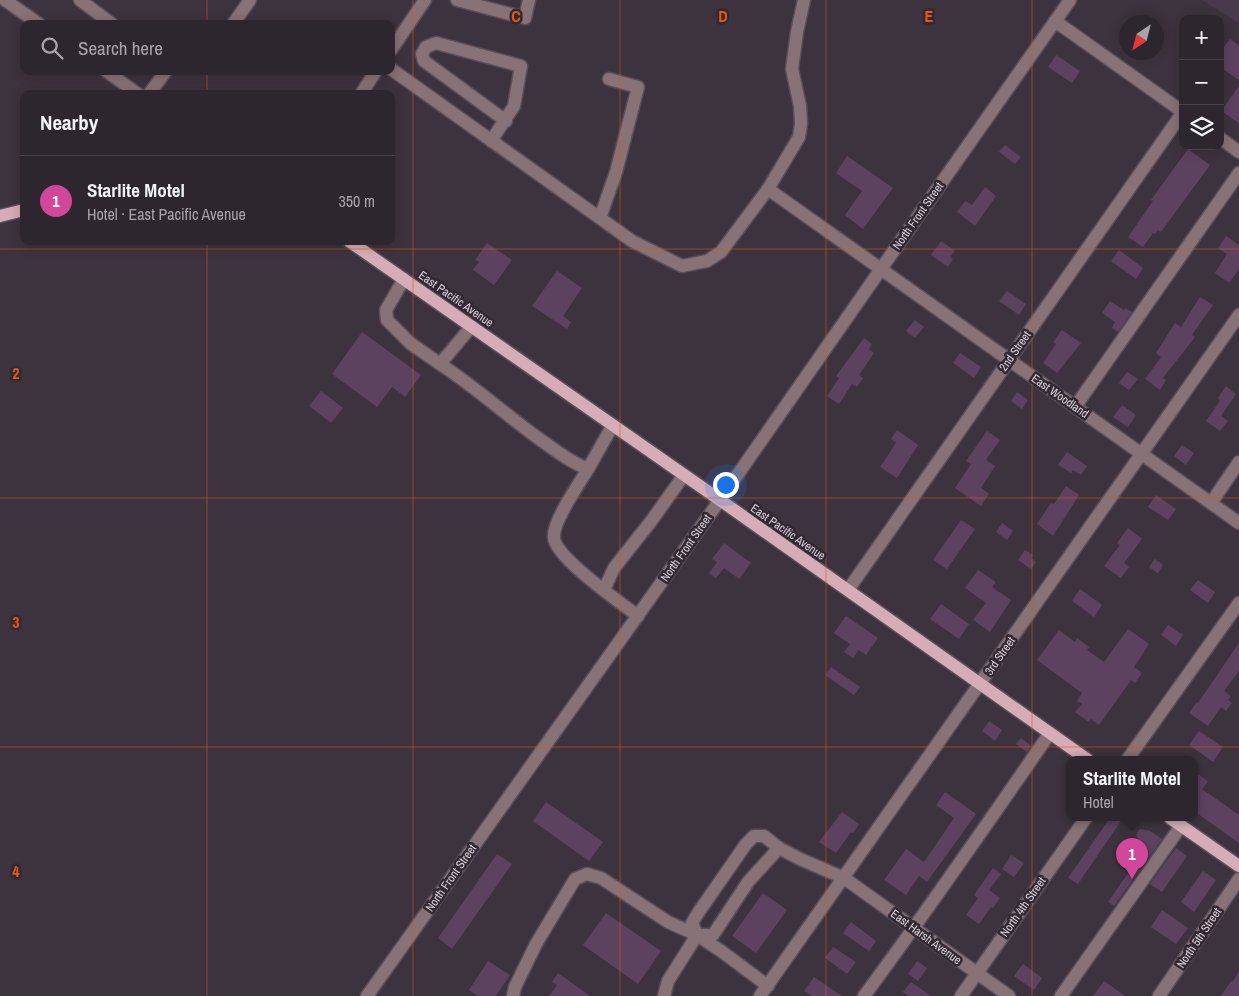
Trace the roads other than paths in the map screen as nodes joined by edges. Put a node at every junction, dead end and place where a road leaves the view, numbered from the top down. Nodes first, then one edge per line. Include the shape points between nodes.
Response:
1 (5, 0) edge
2 (80, 0) edge
3 (250, 0) edge
4 (425, 0) edge
5 (457, 0) edge
6 (529, 0) edge
7 (804, 0) edge
8 (1070, 0) edge
9 (493, 5) edge
10 (32, 20) edge
11 (107, 20) edge
12 (236, 20) edge
13 (1055, 21) junction
14 (395, 44) edge
15 (395, 73) edge
16 (112, 75) edge
17 (163, 75) edge
18 (373, 75) edge
19 (609, 79) dead end
20 (132, 90) edge
21 (152, 90) edge
22 (364, 90) edge
23 (1179, 109) edge
24 (1179, 118) edge
25 (506, 120) junction
26 (491, 141) junction
27 (1224, 141) edge
28 (1239, 152) edge
29 (1239, 173) edge
30 (768, 189) junction
31 (20, 211) edge
32 (0, 216) edge
33 (600, 218) junction
34 (354, 245) edge
35 (881, 269) junction
36 (404, 280) junction
37 (1239, 316) edge
38 (471, 326) junction
39 (1009, 360) junction
40 (440, 364) junction
41 (1075, 407) junction
42 (613, 425) junction
43 (1142, 454) junction
44 (1239, 462) edge
45 (588, 469) junction
46 (684, 475) junction
47 (720, 500) junction
48 (1211, 503) junction
49 (1239, 523) edge
50 (604, 590) junction
51 (848, 590) junction
52 (1239, 603) edge
53 (638, 616) junction
54 (980, 684) junction
55 (1050, 733) junction
56 (1082, 756) edge
57 (1130, 756) edge
58 (1084, 821) edge
59 (1174, 821) edge
60 (1181, 826) junction
61 (779, 848) junction
62 (1239, 866) edge
63 (844, 878) junction
64 (1239, 879) edge
65 (914, 928) junction
66 (697, 935) junction
67 (977, 973) junction
68 (764, 991) edge
69 (368, 996) edge
70 (513, 996) edge
71 (664, 996) edge
72 (864, 996) edge
73 (961, 996) edge
74 (1009, 996) edge
75 (1061, 996) edge
76 (1160, 996) edge

1 - 10 street
2 - 11 street
3 - 12 street
4 - 14 street
5 - 9 street
6 - 9 street via 525,18
7 - 30 street via 792,69 801,124 799,137
8 - 13 street, North Front Street
13 - 23 street
13 - 35 street, North Front Street
15 - 26 street
16 - 20 street
17 - 21 street
18 - 22 street
19 - 33 street via 638,87 616,172
24 - 39 street, 2nd Street
25 - 25 street via 424,61 422,54 426,47 436,42 521,66 514,106
25 - 26 street
26 - 33 street
27 - 28 street
29 - 41 street
30 - 33 street via 721,252 707,261 682,266 632,241
30 - 35 street, East Woodland
31 - 32 main road
34 - 36 main road, East Pacific Avenue
35 - 39 street, East Woodland
35 - 47 street, North Front Street
36 - 38 main road, East Pacific Avenue
36 - 40 street via 386,310 387,320 410,343
37 - 43 street, 3rd Street
38 - 40 street
38 - 42 main road, East Pacific Avenue
39 - 41 street, East Woodland
39 - 51 street, 2nd Street
40 - 45 street via 524,428 575,464
41 - 43 street, East Woodland
42 - 45 street
42 - 46 main road, East Pacific Avenue
43 - 48 street, East Woodland
43 - 54 street, 3rd Street
44 - 48 street
45 - 50 street via 560,516 554,538 560,551
46 - 47 main road, East Pacific Avenue
46 - 50 street via 614,568
47 - 51 main road, East Pacific Avenue
47 - 53 street, North Front Street
48 - 49 street, East Woodland
50 - 53 street
51 - 54 main road, East Pacific Avenue
52 - 57 street
53 - 69 street, North Front Street
54 - 55 main road, East Pacific Avenue
54 - 63 street, 3rd Street
55 - 56 main road, East Pacific Avenue
55 - 65 street
58 - 67 street, North 4th Street
59 - 60 main road
60 - 62 main road
60 - 75 street
61 - 63 street, East Harsh Avenue
61 - 66 street via 748,882 713,935
61 - 66 street, East Harsh Avenue via 764,836 754,836 750,840 692,923
63 - 65 street, East Harsh Avenue
63 - 68 street, 3rd Street
64 - 76 street, North 5th Street
65 - 67 street, East Harsh Avenue
65 - 72 street
66 - 68 street via 721,951
66 - 70 street via 668,922 601,878 587,874 575,879 536,944
66 - 71 street via 668,981
67 - 73 street, North 4th Street
67 - 74 street, East Harsh Avenue

